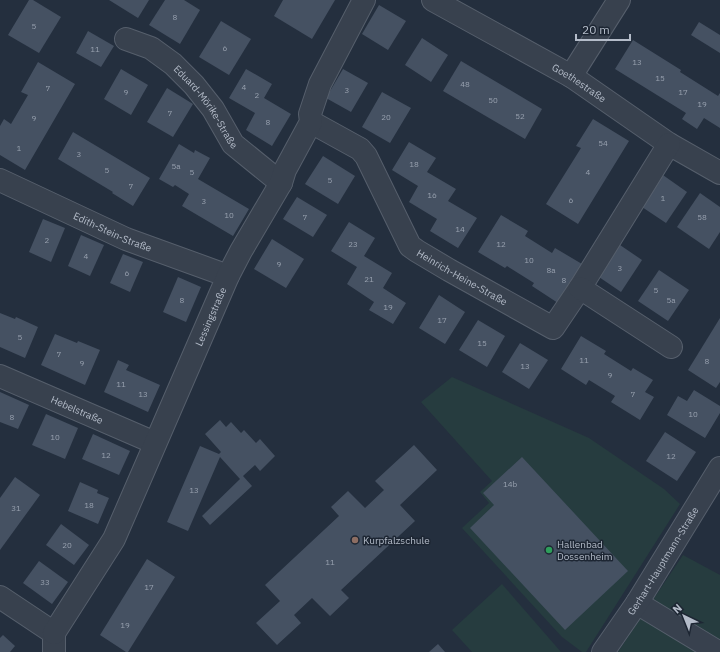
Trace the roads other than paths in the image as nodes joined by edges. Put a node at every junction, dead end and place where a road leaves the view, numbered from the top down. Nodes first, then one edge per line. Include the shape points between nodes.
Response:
1 (364, 0) edge
2 (433, 0) edge
3 (619, 0) edge
4 (126, 38) dead end
5 (571, 76) junction
6 (312, 122) junction
7 (669, 144) junction
8 (720, 173) edge
9 (0, 180) edge
10 (281, 183) junction
11 (228, 276) junction
12 (580, 288) junction
13 (671, 347) dead end
14 (0, 376) edge
15 (155, 443) junction
16 (720, 468) edge
17 (0, 597) edge
18 (637, 603) junction
19 (54, 642) edge
20 (603, 652) edge
21 (718, 652) edge

1 - 6 street, Lessingstraße via 320,84 310,114
2 - 5 street, Goethestraße
3 - 5 street
4 - 10 street, Eduard-Mörike-Straße via 151,48 173,64 213,108 233,144
5 - 7 street, Goethestraße
6 - 10 street, Lessingstraße via 285,170
6 - 12 street, Heinrich-Heine-Straße via 366,156 410,246 417,251 553,328
7 - 8 street, Goethestraße
7 - 12 street, Heinrich-Heine-Straße
9 - 11 street, Edith-Stein-Straße via 126,239
10 - 11 street, Lessingstraße
11 - 15 street, Lessingstraße
12 - 13 street
14 - 15 street, Hebelstraße
15 - 19 street, Lessingstraße via 114,539
16 - 18 street, Gerhart-Hauptmann-Straße
17 - 19 street
18 - 20 street, Gerhart-Hauptmann-Straße
18 - 21 street

